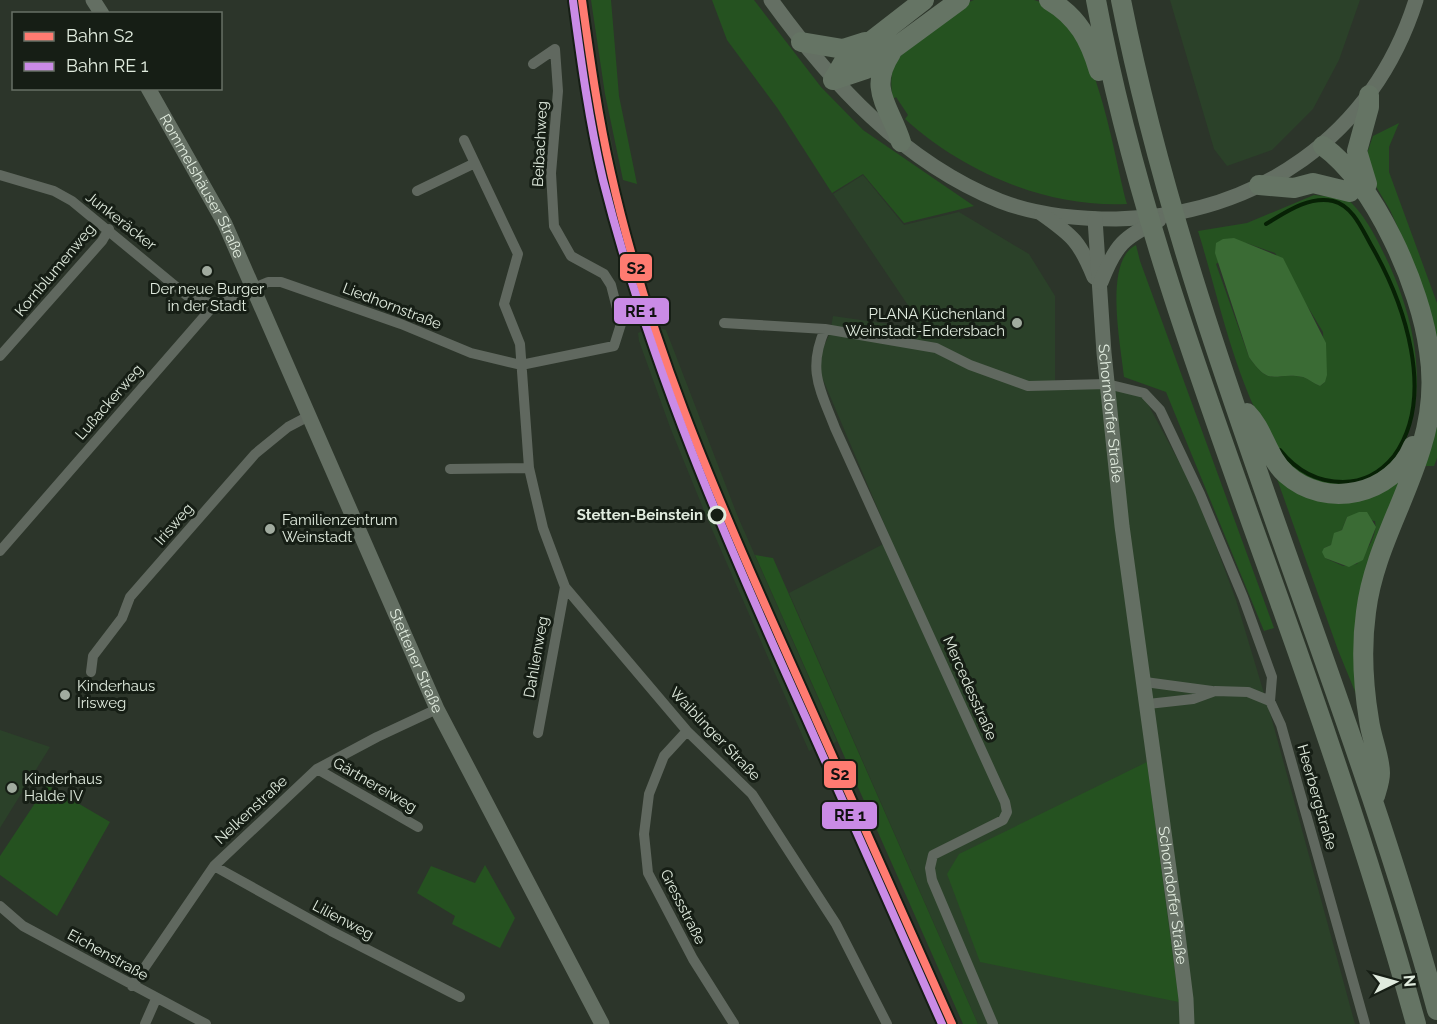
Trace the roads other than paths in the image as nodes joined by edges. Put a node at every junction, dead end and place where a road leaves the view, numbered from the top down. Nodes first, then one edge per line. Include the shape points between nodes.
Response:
1 (771, 0) edge
2 (924, 0) edge
3 (960, 0) edge
4 (1049, 0) edge
5 (1096, 0) edge
6 (1121, 0) edge
7 (1416, 0) edge
8 (873, 38) junction
9 (801, 42) junction
10 (894, 48) junction
11 (533, 64) dead end
12 (833, 80) junction
13 (149, 90) edge
14 (1369, 95) junction
15 (1119, 101) junction
16 (464, 140) dead end
17 (901, 142) junction
18 (1323, 146) junction
19 (475, 163) junction
20 (0, 175) edge
21 (1259, 185) junction
22 (417, 191) dead end
23 (1350, 192) junction
24 (1371, 201) junction
25 (1040, 212) junction
26 (1167, 216) junction
27 (1095, 219) junction
28 (109, 229) junction
29 (253, 288) junction
30 (1099, 288) junction
31 (215, 304) junction
32 (724, 322) dead end
33 (825, 329) junction
34 (614, 346) joint
35 (0, 356) edge
36 (521, 364) junction
37 (1107, 384) junction
38 (1232, 398) junction
39 (307, 417) junction
40 (529, 468) junction
41 (450, 469) dead end
42 (0, 551) edge
43 (565, 587) junction
44 (91, 672) dead end
45 (1145, 682) junction
46 (1215, 691) junction
47 (1270, 701) junction
48 (1148, 704) junction
49 (437, 709) junction
50 (687, 731) junction
51 (538, 733) dead end
52 (317, 769) junction
53 (1374, 800) junction
54 (418, 827) dead end
55 (214, 866) junction
56 (0, 906) edge
57 (132, 986) junction
58 (460, 997) dead end
59 (156, 999) junction
60 (1437, 1010) edge
61 (145, 1024) edge
62 (204, 1024) edge
63 (602, 1024) edge
64 (734, 1024) edge
65 (887, 1024) edge
66 (993, 1024) edge
67 (1187, 1024) edge
68 (1365, 1024) edge
69 (1416, 1024) edge

1 - 9 street
2 - 8 highway
3 - 10 highway
4 - 15 highway via 1067,12 1084,33 1100,75
5 - 15 highway
6 - 38 highway via 1163,178
7 - 14 street via 1396,50
8 - 9 highway via 843,49
8 - 12 highway via 843,63
9 - 12 street
10 - 12 highway via 866,69
10 - 17 highway via 880,69 881,98 894,119
11 - 34 street, Beibachweg via 555,49 558,91 551,173 554,226 571,256 604,274 611,285 621,324
12 - 17 street
13 - 29 street, Rommelshäuser Straße via 225,224
14 - 18 street
14 - 24 highway via 1357,154
15 - 69 highway via 1159,250 1226,453 1352,808
16 - 19 street
17 - 25 street via 1000,201
18 - 21 street via 1301,163
18 - 23 highway via 1332,168
18 - 24 highway via 1342,160
19 - 22 street
19 - 36 street via 518,254 504,304 520,344
20 - 28 street, Junkeräcker via 54,191
21 - 23 highway via 1294,188 1313,183
21 - 26 street via 1206,207
23 - 38 highway via 1370,217 1390,254 1420,340 1424,370 1422,404 1416,437 1405,460 1391,476 1364,491 1338,494 1315,490 1285,474 1270,455 1253,420
24 - 53 highway via 1407,274 1425,327 1431,370 1422,446 1378,560 1366,609 1365,689 1380,773
25 - 27 street
25 - 30 street via 1071,235 1083,251
26 - 27 street
26 - 30 street via 1129,234 1111,255
27 - 30 street, Schorndorfer Straße
28 - 31 street, Junkeräcker via 191,299
28 - 35 street, Kornblumenweg
29 - 31 street, Lußackerweg
29 - 36 street, Liedhornstraße via 281,282 402,324 471,353
29 - 39 street, Stettener Straße
30 - 37 street, Schorndorfer Straße
31 - 42 street, Lußackerweg
32 - 33 street
33 - 37 street via 936,348 1028,386
33 - 66 street, Mercedesstraße via 818,347 816,379 1005,802 1007,812 1003,820 933,855 930,867 958,947
34 - 36 street, Liedhornstraße
36 - 40 street, Waiblinger Straße
37 - 45 street, Schorndorfer Straße via 1122,526
37 - 47 street via 1144,393 1161,410 1243,597 1272,677
38 - 53 highway
39 - 44 street, Irisweg via 255,454 130,597 122,618 93,656
39 - 49 street, Stettener Straße
40 - 41 street
40 - 43 street, Waiblinger Straße via 543,528
43 - 50 street, Waiblinger Straße
43 - 51 street, Dahlienweg
45 - 46 street
45 - 48 street, Schorndorfer Straße
46 - 47 street via 1248,692
46 - 48 street via 1194,699
47 - 68 street, Heerbergstraße via 1281,725
48 - 67 street, Schorndorfer Straße
49 - 52 street, Nelkenstraße
49 - 63 street, Stettener Straße
50 - 64 street, Gressstraße via 664,756 649,794 644,834 648,873 693,959
50 - 65 street, Waiblinger Straße via 752,794 836,924
52 - 54 street, Gärtnereiweg
52 - 55 street, Nelkenstraße
53 - 60 highway
55 - 57 street, Nelkenstraße
55 - 58 street, Lilienweg
56 - 57 street, Eichenstraße via 22,926
57 - 59 street, Eichenstraße
59 - 61 street
59 - 62 street, Eichenstraße

